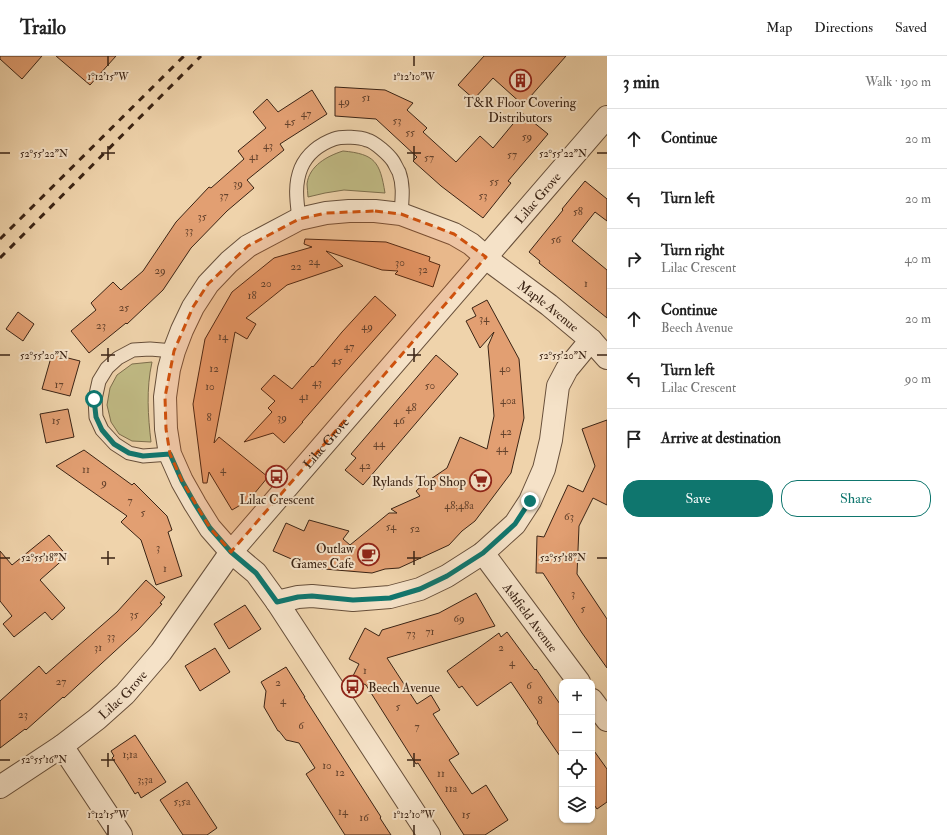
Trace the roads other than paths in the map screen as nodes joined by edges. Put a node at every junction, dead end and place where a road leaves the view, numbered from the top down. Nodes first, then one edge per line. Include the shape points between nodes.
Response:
1 (607, 118) edge
2 (401, 214) junction
3 (299, 219) junction
4 (486, 257) junction
5 (590, 340) junction
6 (174, 351) junction
7 (607, 358) edge
8 (170, 454) junction
9 (231, 552) junction
10 (483, 553) junction
11 (277, 602) junction
12 (577, 679) edge
13 (595, 704) edge
14 (607, 720) edge
15 (62, 746) junction
16 (0, 787) edge
17 (121, 835) edge
18 (429, 835) edge

1 - 4 street, Lilac Grove
2 - 3 street via 349,211
2 - 3 lane via 402,186 393,161 368,140 336,138 311,153 301,167 296,197
2 - 4 street via 454,234
3 - 6 street via 248,246 208,284 193,307
4 - 5 street, Maple Avenue
4 - 9 street, Lilac Grove
5 - 7 street, Maple Avenue
5 - 10 street via 567,369 558,386 544,469 530,501 515,524
6 - 8 street via 165,397
6 - 8 lane via 133,350 118,358 107,368 99,381 94,399 96,417 102,430 114,444 129,453 143,456
8 - 9 street via 198,510
9 - 11 street via 256,573
9 - 15 street, Lilac Grove via 161,652 125,694
10 - 11 street via 447,576 420,589 390,598 353,600 312,596
10 - 12 street, Ashfield Avenue
11 - 18 street
13 - 14 street
15 - 16 street, Lilac Grove
15 - 17 street

